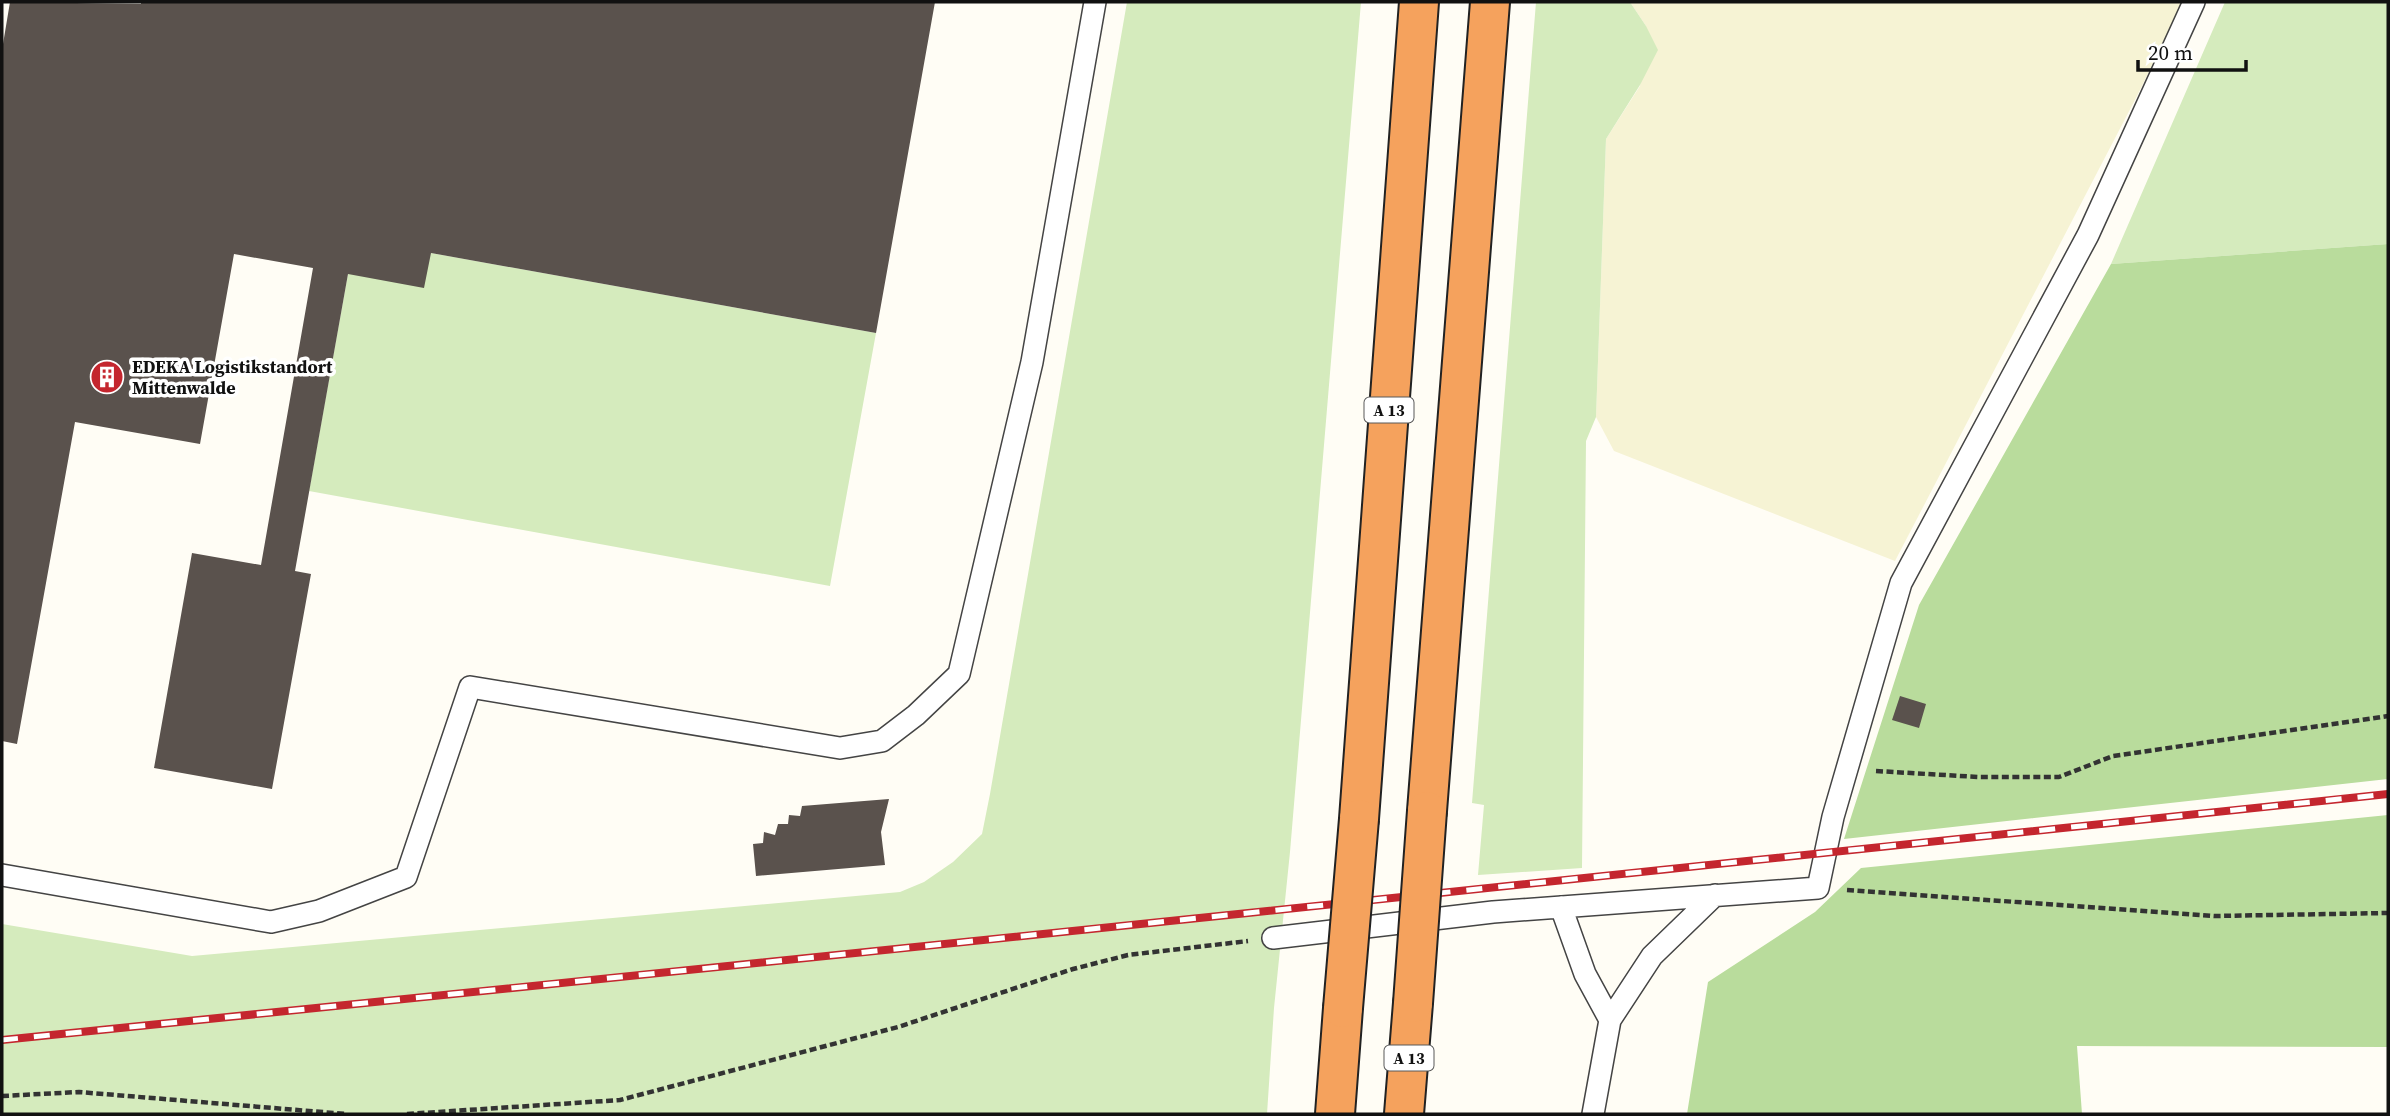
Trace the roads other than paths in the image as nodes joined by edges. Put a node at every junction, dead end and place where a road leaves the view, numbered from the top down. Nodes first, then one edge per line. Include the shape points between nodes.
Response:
1 (1094, 2) edge
2 (1419, 2) edge
3 (1490, 2) edge
4 (2194, 2) edge
5 (2, 875) edge
6 (1715, 895) junction
7 (1562, 907) junction
8 (1273, 938) road end
9 (1609, 1020) junction
10 (1335, 1114) edge
11 (1404, 1114) edge
12 (1593, 1114) edge

1 - 5 lane via 1032,362 958,674 916,715 882,741 840,748 470,687 406,877 319,911 271,922
2 - 10 highway, A 13, bridge
3 - 11 highway, A 13, bridge
4 - 6 lane via 2088,235 1901,583 1833,817 1818,888
6 - 7 lane
6 - 9 lane via 1652,956
7 - 8 lane
7 - 9 lane via 1585,974
9 - 12 lane

